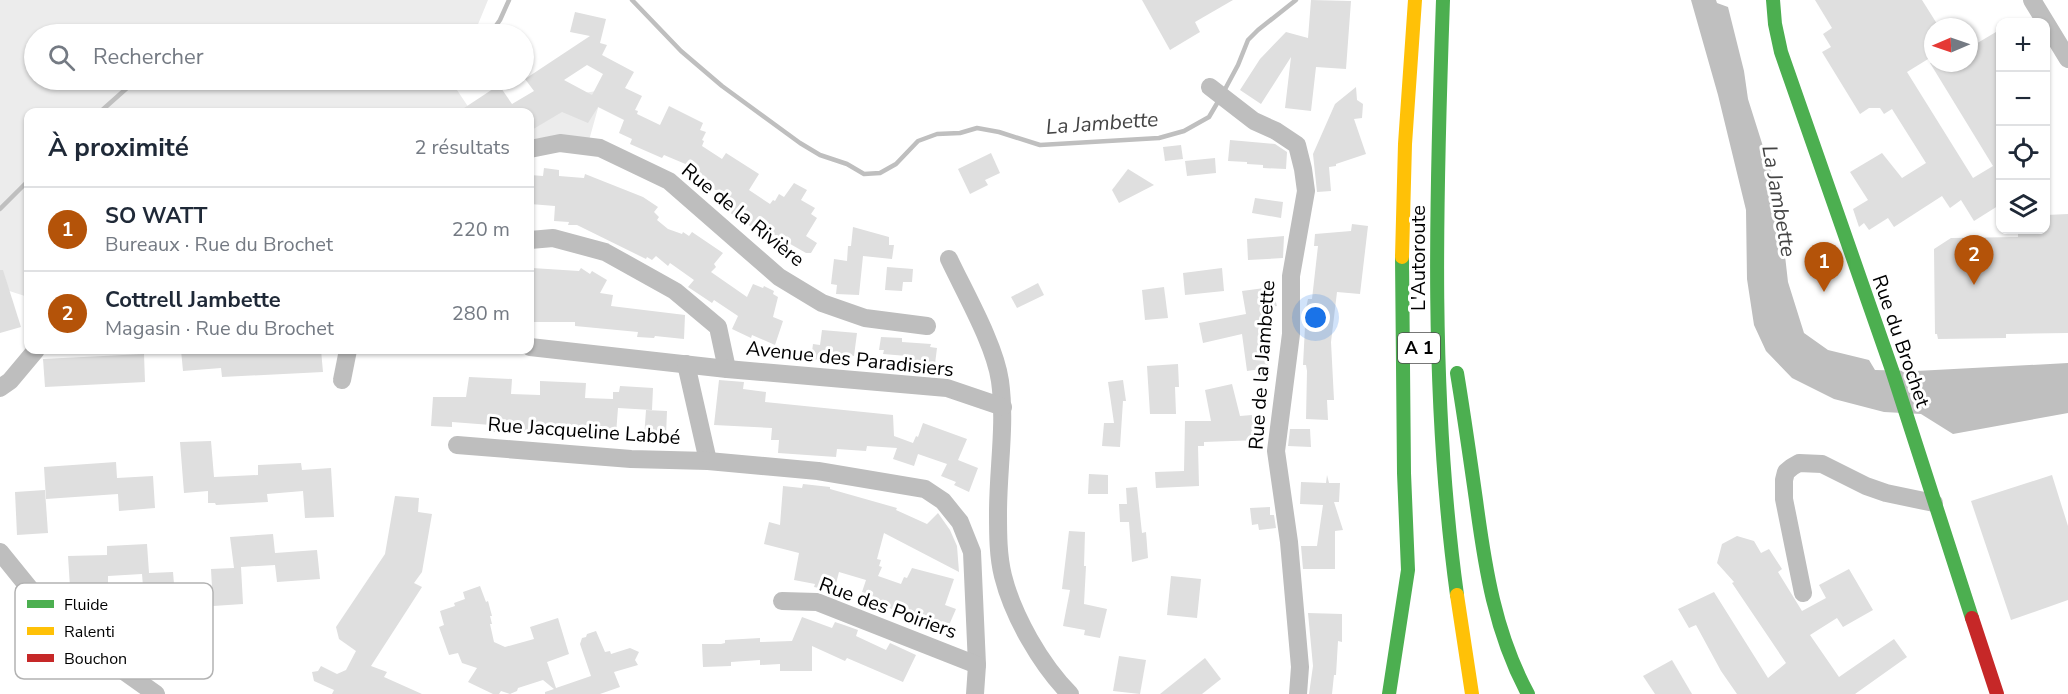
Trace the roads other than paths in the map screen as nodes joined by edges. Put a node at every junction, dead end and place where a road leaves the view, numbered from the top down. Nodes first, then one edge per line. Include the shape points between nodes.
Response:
1 (1415, 0) edge
2 (1420, 0) edge
3 (1443, 0) edge
4 (1773, 0) edge
5 (2032, 0) edge
6 (2068, 59) edge
7 (1210, 87) dead end
8 (1421, 105) dead end
9 (534, 148) edge
10 (1439, 169) junction
11 (534, 240) edge
12 (950, 259) dead end
13 (927, 326) dead end
14 (1452, 334) dead end
15 (534, 347) edge
16 (33, 354) edge
17 (347, 354) edge
18 (1455, 358) dead end
19 (686, 364) junction
20 (726, 369) junction
21 (342, 380) dead end
22 (0, 388) edge
23 (1003, 407) junction
24 (457, 445) dead end
25 (708, 461) junction
26 (1404, 473) junction
27 (1934, 503) junction
28 (0, 552) edge
29 (25, 583) edge
30 (1803, 593) dead end
31 (782, 601) dead end
32 (1386, 627) dead end
33 (977, 665) junction
34 (137, 689) edge
35 (156, 694) edge
36 (975, 694) edge
37 (1070, 694) edge
38 (1298, 694) edge
39 (1389, 694) edge
40 (1472, 694) edge
41 (1528, 694) edge
42 (1997, 694) edge

1 - 26 main road via 1405,144 1402,270
2 - 8 main road
3 - 10 main road, L'Autoroute / A 1
4 - 27 main road, Rue du Brochet via 1781,52
5 - 6 street
7 - 38 street, Rue de la Jambette via 1254,121 1297,145 1303,169 1306,191 1291,276 1291,334 1276,451 1289,542 1300,667
9 - 13 street, Rue de la Rivière via 560,143 600,148 669,181 778,277 822,303 865,318
10 - 14 main road
10 - 40 main road, L'Autoroute / A 1 via 1437,327 1442,451 1456,597
11 - 20 street via 553,238 605,252 675,291 718,327
12 - 23 street via 990,347 1000,378
15 - 19 street, Avenue des Paradisiers
16 - 22 street
17 - 21 street
18 - 41 main road via 1485,572 1510,659
19 - 20 street, Avenue des Paradisiers
19 - 25 street, Rue Jacqueline Labbé
20 - 23 street, Avenue des Paradisiers via 947,388
23 - 37 street via 998,511 1003,577 1021,624 1046,668
24 - 25 street, Rue Jacqueline Labbé
25 - 33 street, Rue Jacqueline Labbé via 829,473 925,489 943,501 960,522 972,552
26 - 32 main road via 1398,573
26 - 39 main road via 1408,570
27 - 30 street via 1886,493 1822,464 1799,463 1792,467 1784,480 1784,499
27 - 42 main road, Rue du Brochet
28 - 29 street
31 - 33 street, Rue des Poiriers via 817,602
33 - 36 street, Rue Jacqueline Labbé
34 - 35 street

